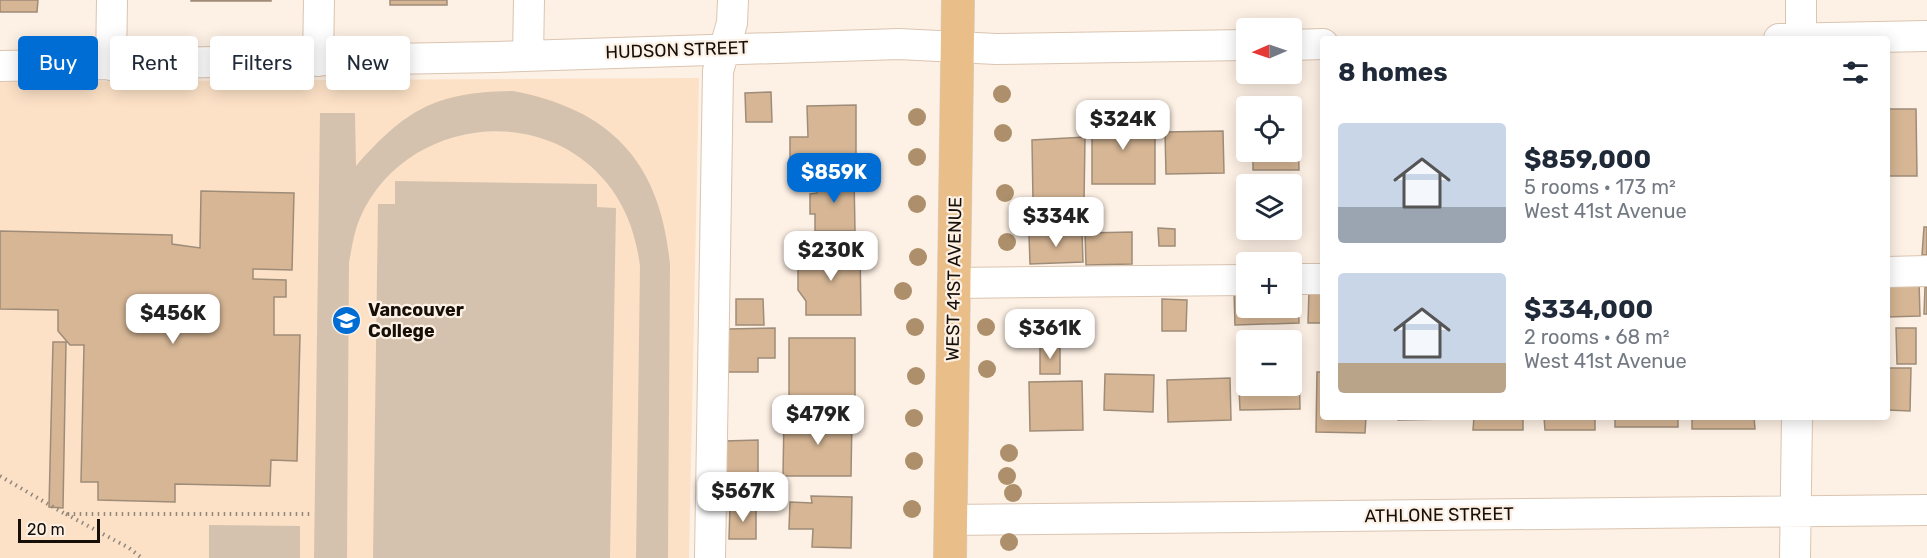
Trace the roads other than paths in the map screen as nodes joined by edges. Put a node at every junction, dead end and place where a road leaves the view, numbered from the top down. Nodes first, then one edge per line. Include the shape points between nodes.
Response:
1 (112, 0) edge
2 (319, 0) edge
3 (529, 0) edge
4 (733, 0) edge
5 (958, 0) edge
6 (1802, 0) edge
7 (111, 36) edge
8 (1801, 36) edge
9 (1927, 36) edge
10 (1890, 37) edge
11 (1320, 44) edge
12 (1236, 45) edge
13 (1302, 45) edge
14 (957, 46) junction
15 (724, 48) junction
16 (528, 56) junction
17 (318, 61) junction
18 (198, 63) edge
19 (110, 65) edge
20 (0, 66) edge
21 (1927, 271) edge
22 (1890, 272) edge
23 (1302, 279) edge
24 (1320, 279) edge
25 (1236, 280) edge
26 (954, 283) junction
27 (1797, 420) edge
28 (1927, 510) edge
29 (1795, 512) junction
30 (950, 520) junction
31 (710, 558) edge
32 (950, 558) edge
33 (1795, 558) edge

1 - 7 street
2 - 17 street
3 - 16 street
4 - 15 street via 732,23
5 - 14 main road, WEST 41ST AVENUE
6 - 8 street
9 - 10 street
11 - 13 street
12 - 14 street, HUDSON STREET via 996,49
14 - 15 street, HUDSON STREET
14 - 26 main road, WEST 41ST AVENUE
15 - 16 street, HUDSON STREET
15 - 31 street via 718,71
16 - 17 street, HUDSON STREET
17 - 18 street, HUDSON STREET
19 - 20 street, HUDSON STREET
21 - 22 street
23 - 24 street
25 - 26 street
26 - 30 main road, WEST 41ST AVENUE
27 - 29 street
28 - 29 street, ATHLONE STREET
29 - 30 street, ATHLONE STREET
29 - 33 street
30 - 32 main road, WEST 41ST AVENUE

